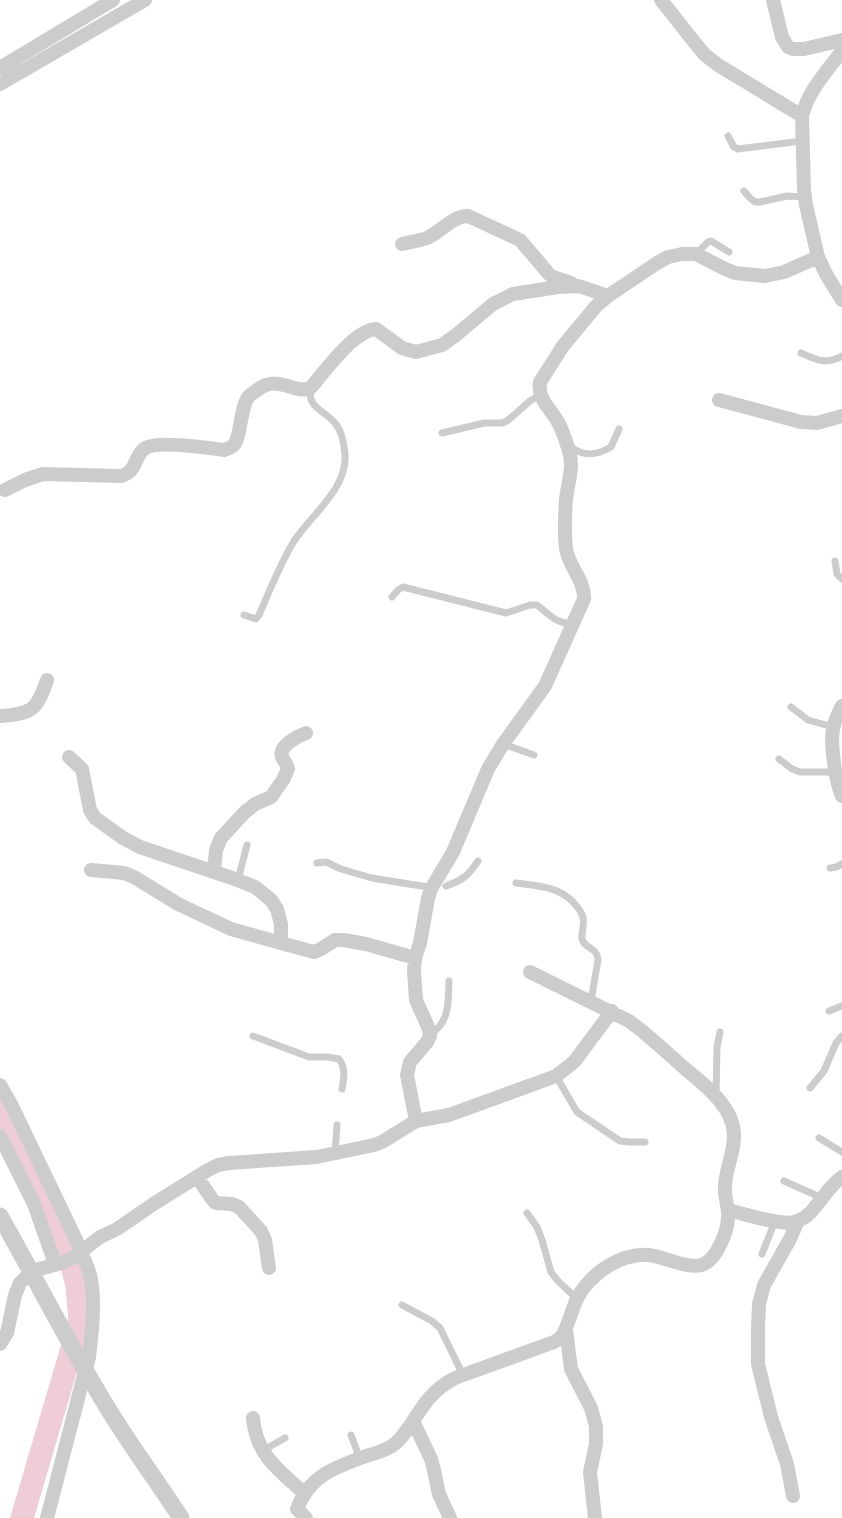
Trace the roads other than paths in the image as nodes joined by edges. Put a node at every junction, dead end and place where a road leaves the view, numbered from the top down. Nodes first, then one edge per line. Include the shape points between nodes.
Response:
1 (113, 0) edge
2 (145, 0) edge
3 (661, 0) edge
4 (773, 0) edge
5 (842, 40) edge
6 (842, 51) edge
7 (0, 68) edge
8 (0, 84) edge
9 (802, 116) junction
10 (728, 136) dead end
11 (802, 141) junction
12 (744, 191) dead end
13 (805, 197) junction
14 (402, 244) dead end
15 (729, 252) dead end
16 (696, 254) junction
17 (818, 257) junction
18 (579, 286) junction
19 (608, 296) junction
20 (842, 300) edge
21 (802, 353) dead end
22 (842, 356) edge
23 (310, 388) junction
24 (540, 396) junction
25 (719, 400) dead end
26 (842, 416) edge
27 (619, 429) dead end
28 (442, 433) dead end
29 (566, 443) junction
30 (6, 490) dead end
31 (835, 561) dead end
32 (842, 579) edge
33 (392, 597) dead end
34 (244, 615) dead end
35 (573, 624) junction
36 (47, 680) dead end
37 (842, 706) edge
38 (792, 707) dead end
39 (0, 716) edge
40 (833, 727) junction
41 (306, 732) dead end
42 (503, 744) junction
43 (534, 755) dead end
44 (69, 757) dead end
45 (779, 759) dead end
46 (836, 772) junction
47 (842, 796) edge
48 (247, 845) dead end
49 (478, 861) dead end
50 (317, 863) dead end
51 (842, 864) edge
52 (830, 868) dead end
53 (91, 870) dead end
54 (214, 872) junction
55 (238, 880) junction
56 (516, 883) dead end
57 (446, 886) dead end
58 (434, 888) junction
59 (281, 943) junction
60 (415, 958) junction
61 (530, 972) dead end
62 (449, 981) dead end
63 (591, 1002) junction
64 (842, 1006) edge
65 (829, 1011) dead end
66 (612, 1012) junction
67 (720, 1032) dead end
68 (253, 1036) dead end
69 (430, 1036) junction
70 (842, 1036) edge
71 (556, 1076) junction
72 (0, 1085) edge
73 (810, 1088) dead end
74 (342, 1089) dead end
75 (716, 1097) junction
76 (416, 1121) junction
77 (337, 1125) dead end
78 (0, 1136) edge
79 (819, 1138) dead end
80 (645, 1142) dead end
81 (842, 1152) edge
82 (335, 1153) junction
83 (197, 1177) junction
84 (842, 1177) edge
85 (784, 1181) dead end
86 (822, 1198) junction
87 (728, 1210) junction
88 (527, 1213) dead end
89 (0, 1216) edge
90 (775, 1221) junction
91 (798, 1221) junction
92 (762, 1254) dead end
93 (68, 1259) junction
94 (269, 1268) dead end
95 (32, 1271) junction
96 (577, 1299) junction
97 (402, 1305) dead end
98 (566, 1330) junction
99 (0, 1344) edge
100 (82, 1356) junction
101 (463, 1375) junction
102 (253, 1418) dead end
103 (413, 1421) junction
104 (351, 1435) dead end
105 (286, 1438) dead end
106 (262, 1451) junction
107 (360, 1459) junction
108 (304, 1493) junction
109 (793, 1496) dead end
110 (47, 1518) edge
111 (181, 1518) edge
112 (306, 1518) edge
113 (450, 1518) edge
114 (595, 1518) edge

1 - 7 street
2 - 8 street
3 - 9 street via 705,55
4 - 5 street via 782,37 788,47 804,49
6 - 9 street via 809,96
9 - 11 street
10 - 11 lane via 738,149
11 - 13 street
12 - 13 lane via 755,202 787,196
13 - 17 street
14 - 18 street via 426,238 454,220 468,216 520,240 552,277
15 - 16 lane via 711,241
16 - 17 street via 725,270 765,276 784,272
16 - 19 street via 668,257
17 - 20 street
18 - 19 street
18 - 23 street via 513,294 493,304 442,345 416,352 402,348 373,329 363,333 348,347
19 - 24 street via 563,346 540,382
21 - 22 lane via 825,362
23 - 30 street via 270,383 260,387 249,396 234,445 224,450 180,445 149,446 140,452 134,468 125,475 43,474
23 - 34 lane via 312,402 316,408 335,423 342,435 345,455 341,481 295,540 283,560 259,615 256,619
24 - 28 lane via 502,423 484,423
24 - 29 street via 558,420
25 - 26 street via 801,422 817,423
27 - 29 lane via 611,447 598,453 580,453
29 - 35 street via 570,452 571,467 566,500 566,549 584,591 584,599
31 - 32 lane via 837,574
33 - 35 lane via 404,587 506,613 537,604 553,618 564,624
35 - 42 street via 545,686
36 - 39 street via 41,698 34,707 26,713
37 - 40 street
38 - 40 lane via 808,720
40 - 46 street
41 - 54 street via 290,740 282,753 288,769 271,797 255,804 221,838 216,850
42 - 43 lane
42 - 58 street via 488,769 453,852
44 - 54 street via 82,769 90,810 106,827 140,847
45 - 46 lane via 800,772
46 - 47 street
48 - 55 lane
49 - 57 lane via 466,877
50 - 58 lane via 326,862 372,878
51 - 52 lane
53 - 59 street via 124,873 178,904 231,929
54 - 55 street
55 - 59 street via 255,887 271,900 277,909 281,924
56 - 63 lane via 557,890 567,895 577,906 583,919 582,939 598,954
58 - 60 street via 428,898
59 - 60 street via 314,952 335,940 343,940
60 - 69 street via 416,1000
61 - 63 street
62 - 69 lane via 446,1016
63 - 66 street
64 - 65 lane
66 - 71 street via 574,1062
66 - 75 street via 642,1030
67 - 75 lane via 717,1047
68 - 74 lane via 309,1057 339,1059 345,1070
69 - 76 street via 408,1068 407,1075
70 - 73 lane via 836,1043 824,1071
71 - 76 street via 449,1115
71 - 80 lane via 576,1112 620,1141
72 - 93 street via 11,1104
75 - 87 street via 730,1119 734,1132 734,1145 725,1184
76 - 82 street via 382,1142
77 - 82 lane
78 - 93 street via 34,1204
79 - 81 lane
82 - 83 street via 317,1157 229,1163
83 - 93 street
83 - 94 street via 216,1203 239,1207 260,1231 265,1240
84 - 86 street
85 - 86 lane
86 - 91 street
87 - 90 street
87 - 96 street via 728,1220 719,1250 703,1265 694,1266 648,1255 628,1257 608,1266 589,1281
88 - 96 lane via 542,1240 551,1272
89 - 95 street
90 - 91 street
90 - 92 lane
91 - 109 street via 764,1285 759,1304 758,1329 758,1364 771,1417 787,1464
93 - 95 street
93 - 100 street via 90,1276 92,1339
95 - 99 street via 20,1283 7,1333
95 - 100 street via 63,1331
96 - 98 street
97 - 101 lane via 440,1328
98 - 101 street via 554,1342
98 - 114 street via 571,1369 591,1408 596,1426 596,1444 590,1472
100 - 110 street, bridge via 82,1383
100 - 111 street via 108,1408
101 - 103 street via 442,1384 431,1394
102 - 106 street via 254,1431
103 - 107 street via 392,1446
103 - 113 street via 431,1459 439,1494
104 - 107 lane
105 - 106 lane
106 - 108 street via 276,1468
107 - 108 street via 323,1474
108 - 112 street via 297,1509

